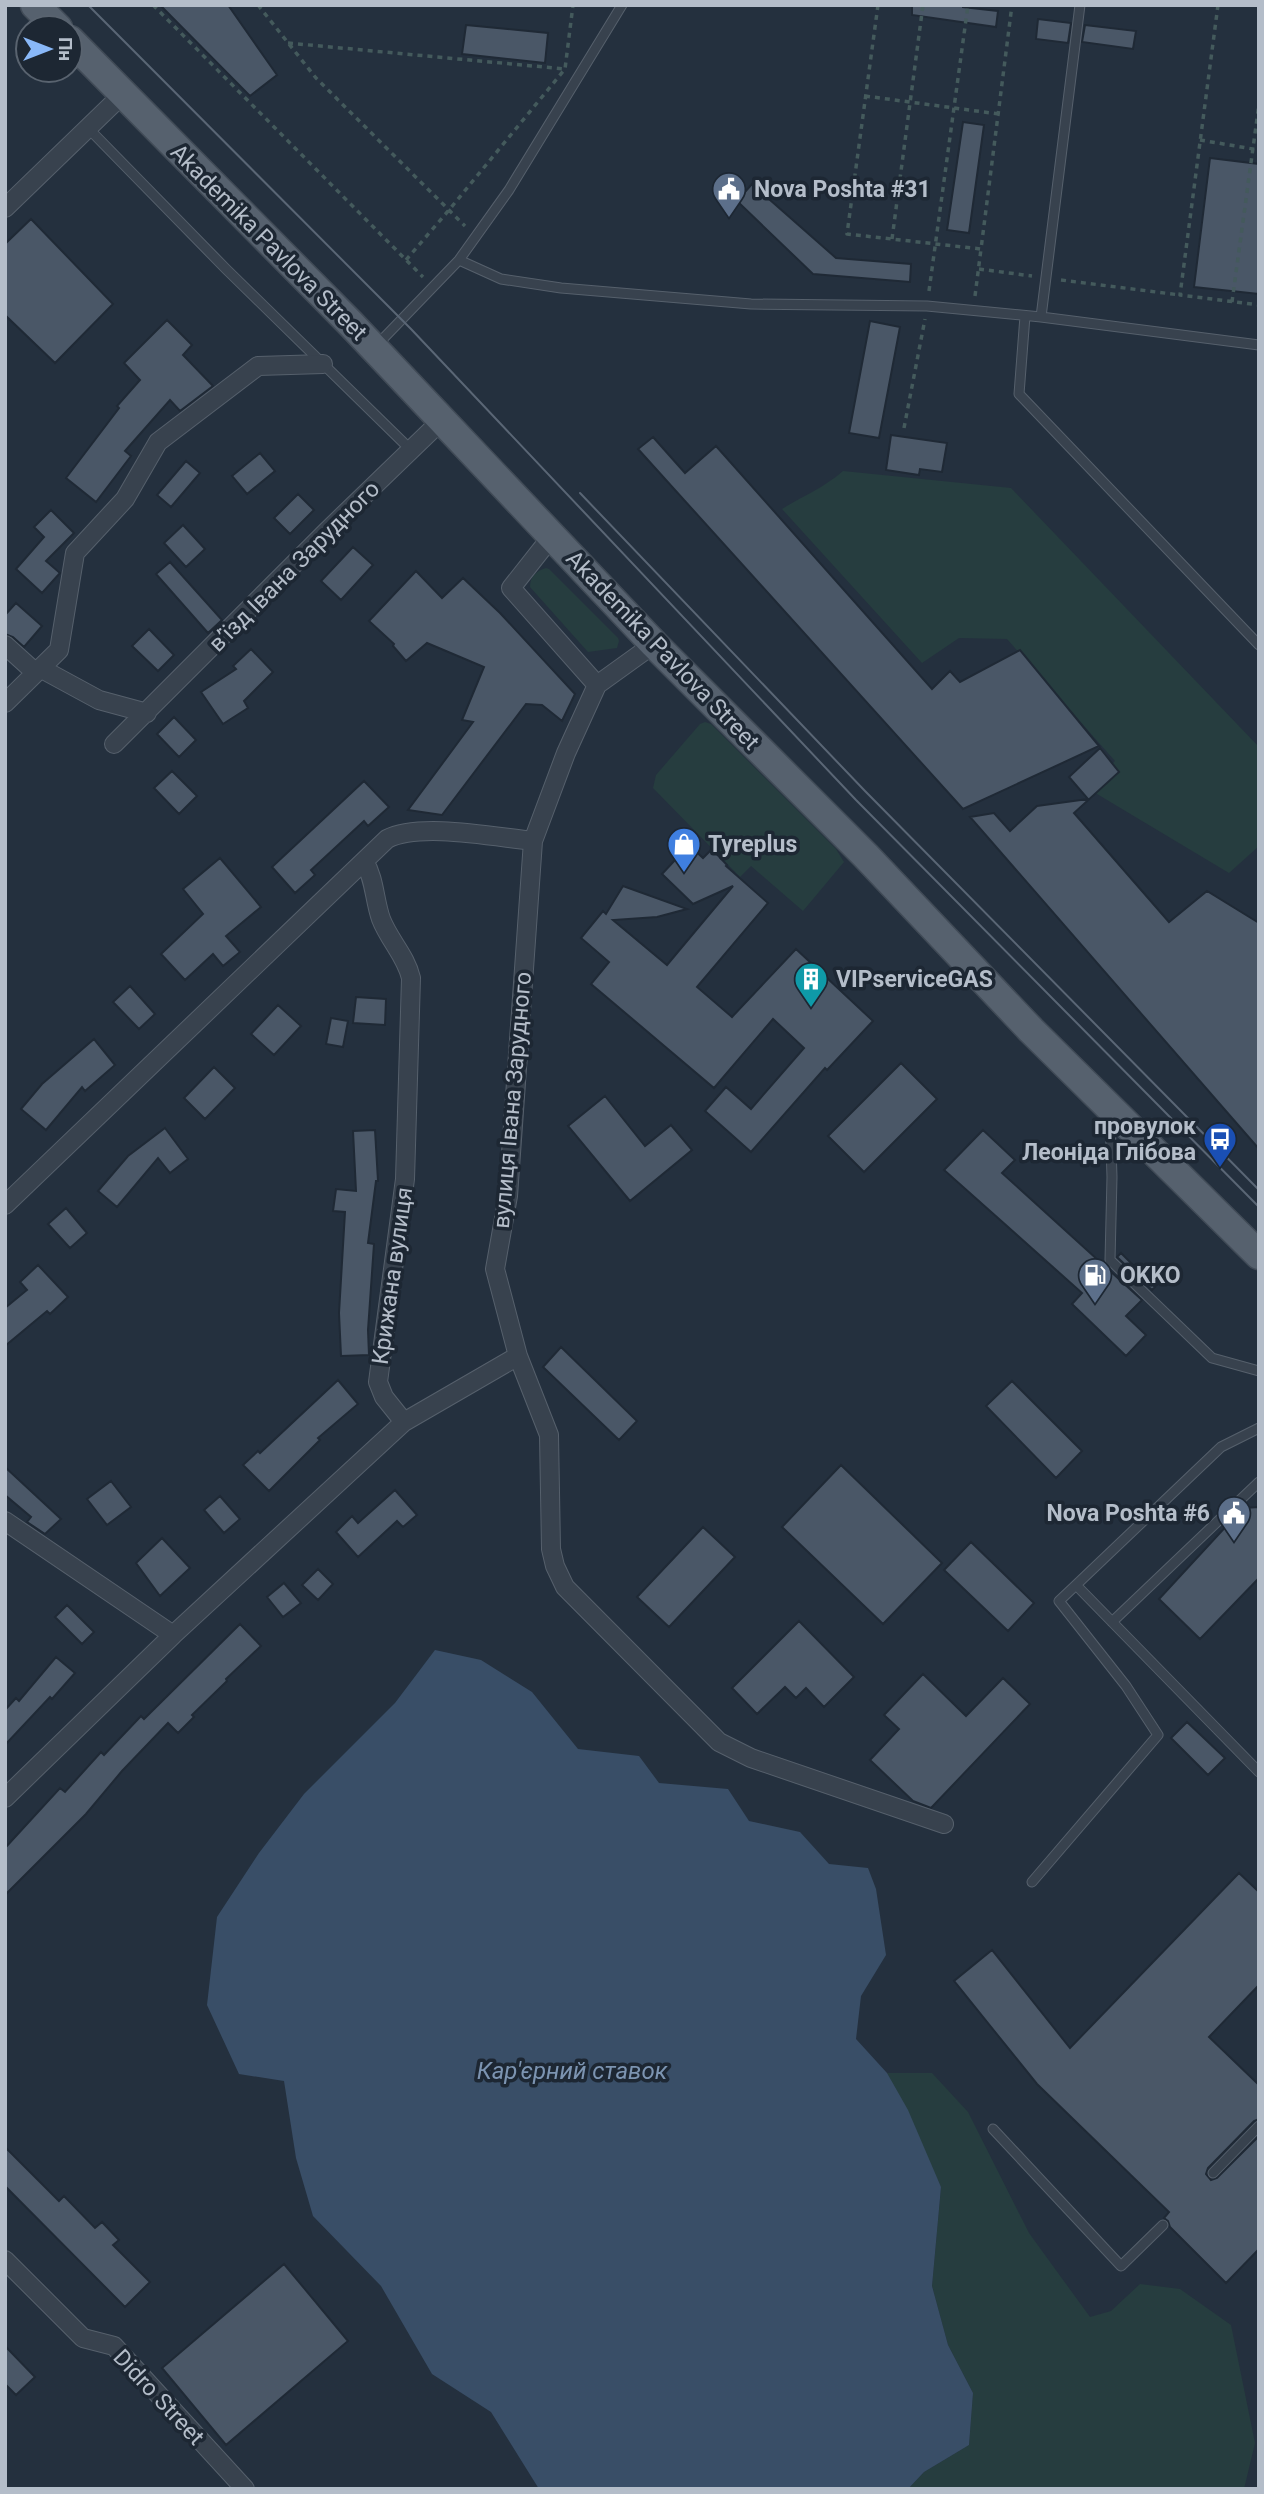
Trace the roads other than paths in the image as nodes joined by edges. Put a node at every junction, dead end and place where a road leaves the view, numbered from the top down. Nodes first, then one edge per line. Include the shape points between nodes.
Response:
1 (622, 5) edge
2 (1080, 5) edge
3 (84, 54) edge
4 (123, 94) junction
5 (88, 128) junction
6 (5, 208) edge
7 (459, 260) junction
8 (1025, 316) junction
9 (1041, 317) junction
10 (1259, 345) edge
11 (373, 348) junction
12 (323, 364) junction
13 (442, 420) junction
14 (411, 450) junction
15 (552, 536) junction
16 (654, 644) junction
17 (5, 645) edge
18 (1259, 645) edge
19 (38, 671) junction
20 (597, 685) junction
21 (5, 703) edge
22 (147, 713) junction
23 (114, 744) dead end
24 (533, 841) junction
25 (364, 860) junction
26 (1110, 1108) junction
27 (5, 1205) edge
28 (1259, 1255) edge
29 (518, 1356) junction
30 (1259, 1371) edge
31 (404, 1422) junction
32 (1259, 1429) edge
33 (1259, 1482) edge
34 (5, 1521) edge
35 (1076, 1584) junction
36 (1112, 1622) junction
37 (173, 1635) junction
38 (1259, 1772) edge
39 (5, 1798) edge
40 (944, 1824) dead end
41 (1032, 1882) dead end
42 (1259, 2126) edge
43 (993, 2130) dead end
44 (1213, 2173) dead end
45 (1163, 2225) dead end
46 (5, 2260) edge
47 (245, 2489) edge

1 - 7 lane via 509,190
2 - 9 lane
3 - 4 main road, Akademika Pavlova Street
4 - 5 street
4 - 11 main road, Akademika Pavlova Street
5 - 6 street
5 - 12 lane
7 - 8 lane via 501,279 561,289 751,304 927,306
7 - 11 lane
8 - 9 lane
8 - 18 lane via 1018,394
9 - 10 lane
11 - 13 main road, Akademika Pavlova Street
12 - 14 lane
12 - 19 street via 258,366 158,442 125,499 75,553 59,650
13 - 14 street, в’їзд Івана Зарудного
13 - 15 main road, Akademika Pavlova Street
14 - 22 street, в’їзд Івана Зарудного
15 - 16 main road, Akademika Pavlova Street
15 - 20 street via 511,588
16 - 20 street
16 - 26 main road, Akademika Pavlova Street
17 - 19 street
19 - 21 street
19 - 22 street via 99,700
20 - 24 street, вулиця Івана Зарудного
22 - 23 street, в’їзд Івана Зарудного
24 - 25 street via 409,831 387,839
24 - 29 street, вулиця Івана Зарудного via 508,1196 495,1269
25 - 27 street
25 - 31 street, Крижана вулиця via 372,874 380,915 411,978 405,1179 378,1382
26 - 28 main road, Akademika Pavlova Street
26 - 30 lane via 1110,1260 1212,1359
29 - 31 street
29 - 40 street, вулиця Івана Зарудного via 549,1435 551,1549 565,1587 719,1742 751,1758
31 - 37 street
32 - 35 lane via 1222,1447
33 - 36 lane
34 - 37 street
35 - 36 lane
35 - 41 lane via 1059,1601 1158,1735
36 - 38 lane
37 - 39 street
42 - 44 lane
43 - 45 lane via 1121,2266
46 - 47 street, Didro Street via 82,2338 114,2346

